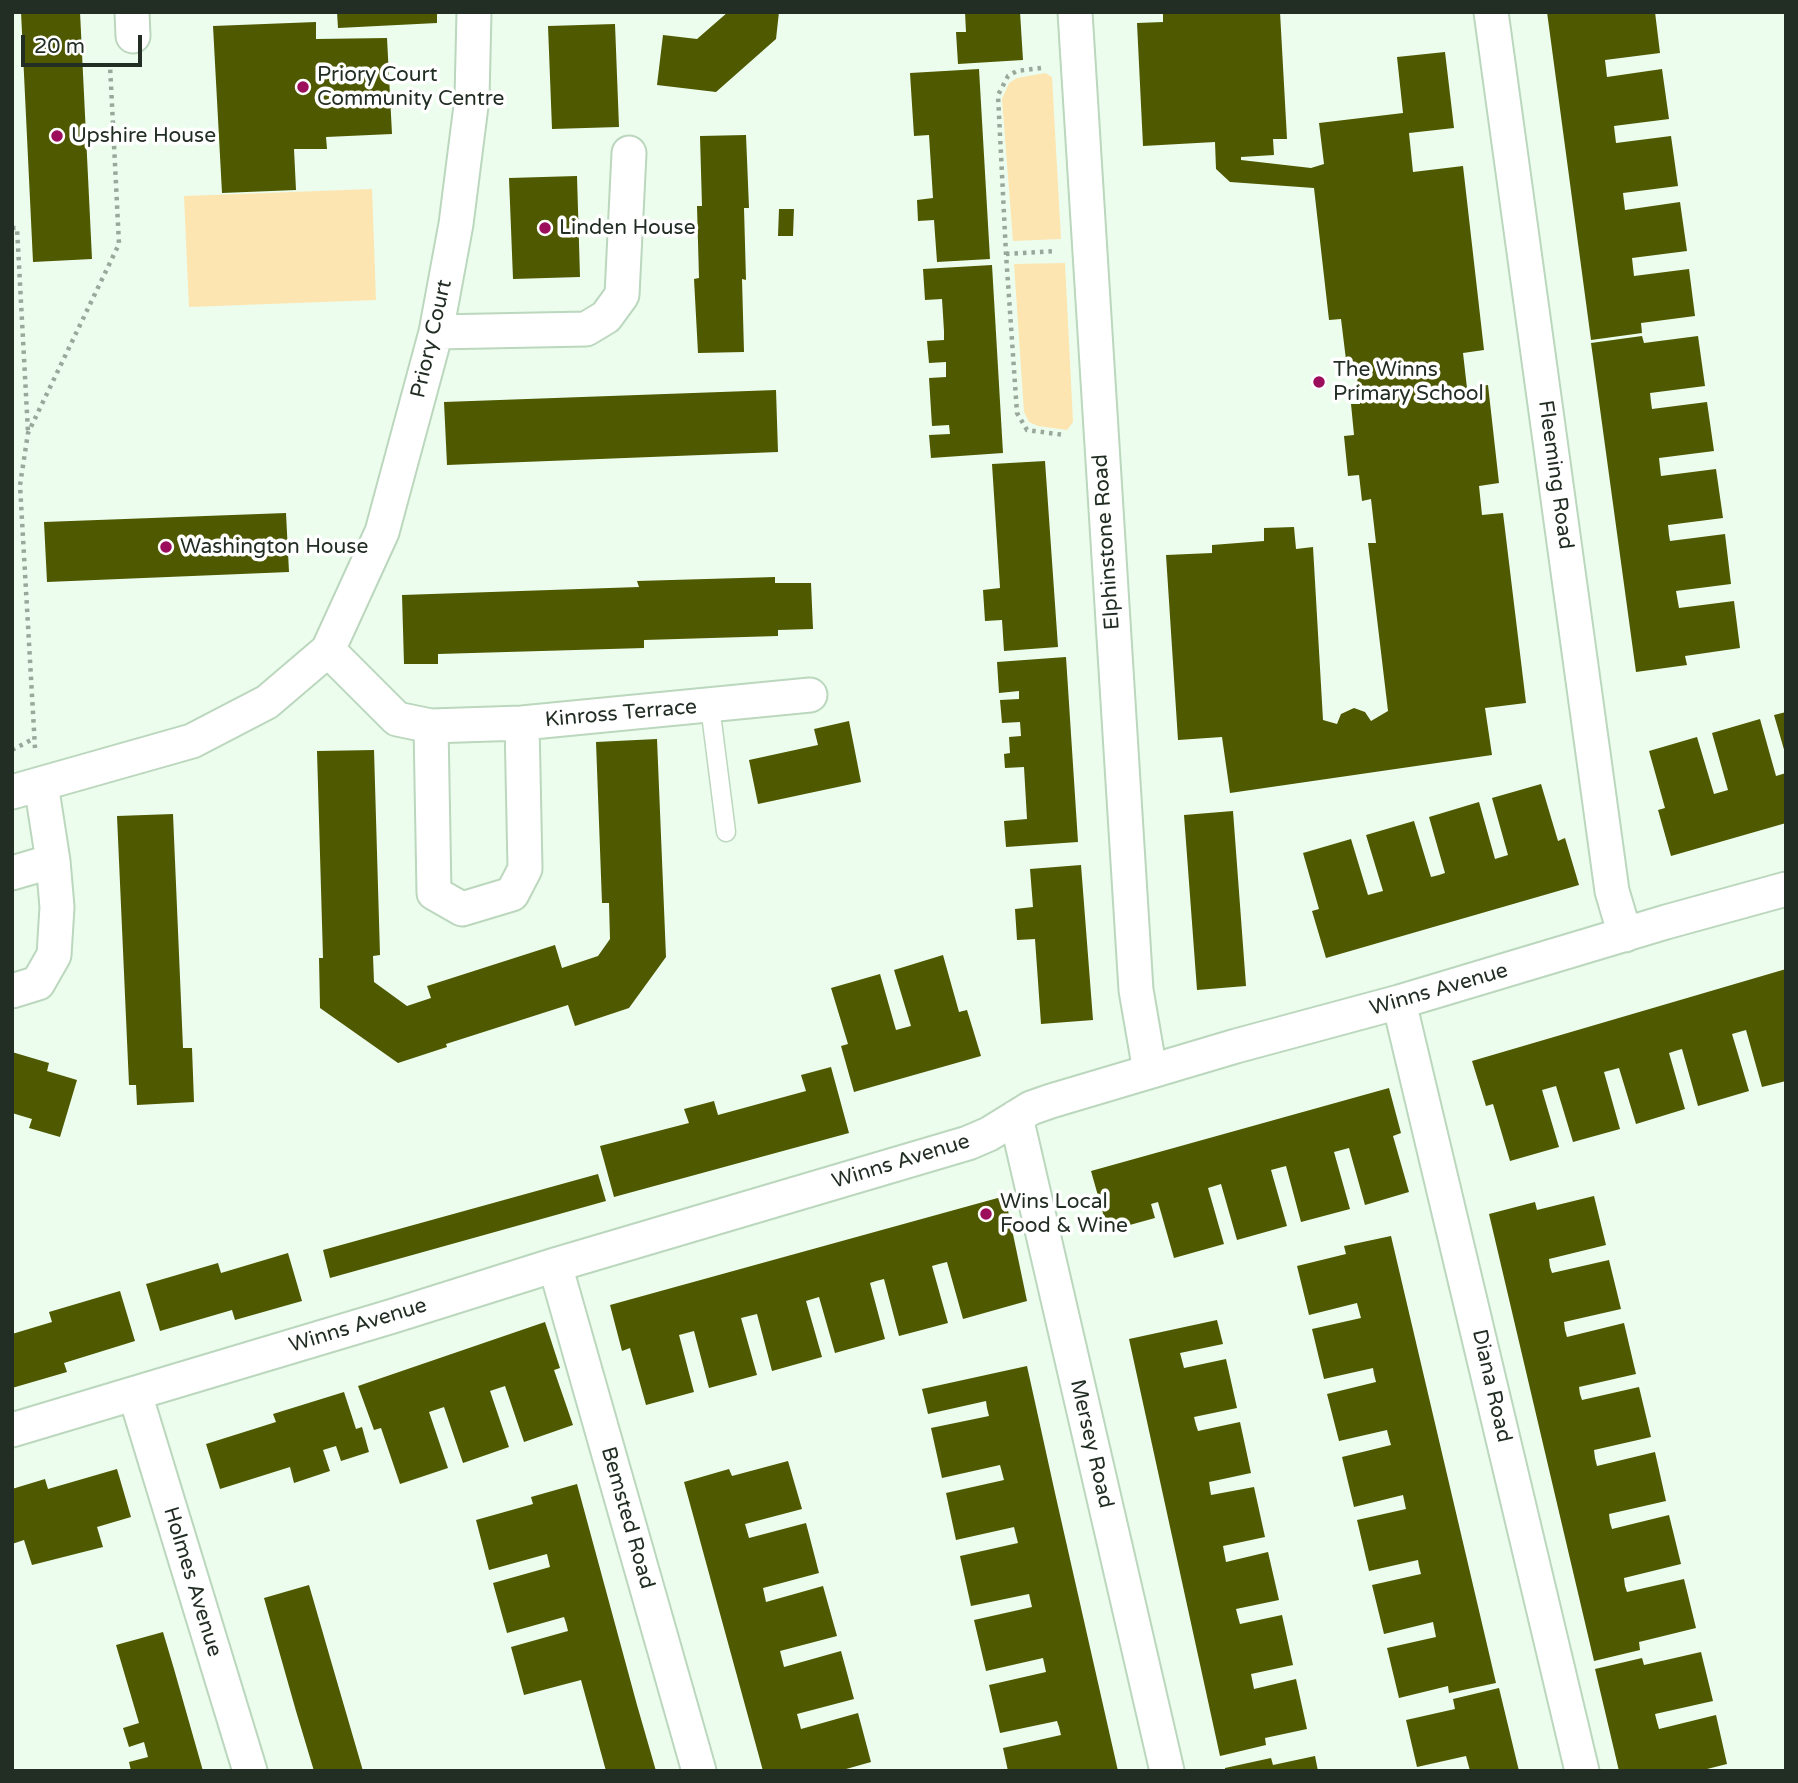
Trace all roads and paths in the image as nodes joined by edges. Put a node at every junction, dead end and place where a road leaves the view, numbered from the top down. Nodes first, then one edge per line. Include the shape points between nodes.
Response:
1 (474, 12) edge
2 (1075, 12) edge
3 (1491, 12) edge
4 (125, 34) edge
5 (1078, 63) junction
6 (629, 153) dead end
7 (12, 228) edge
8 (1089, 249) junction
9 (1006, 254) junction
10 (436, 332) junction
11 (28, 433) junction
12 (1100, 437) junction
13 (328, 650) junction
14 (810, 695) dead end
15 (710, 706) junction
16 (522, 723) junction
17 (431, 726) junction
18 (33, 739) junction
19 (12, 750) edge
20 (27, 788) edge
21 (726, 832) dead end
22 (53, 860) junction
23 (12, 873) edge
24 (1786, 889) edge
25 (1625, 935) junction
26 (12, 992) edge
27 (1399, 1002) junction
28 (1150, 1070) junction
29 (1016, 1117) junction
30 (555, 1265) junction
31 (135, 1394) junction
32 (12, 1430) edge
33 (250, 1771) edge
34 (699, 1771) edge
35 (1167, 1771) edge
36 (1581, 1771) edge

1 - 10 street, Priory Court via 472,98
2 - 5 street, Elphinstone Road
3 - 25 street, Fleeming Road via 1612,891
4 - 11 path via 120,244
5 - 8 street, Elphinstone Road
5 - 9 path via 1017,71 1001,87
6 - 10 street via 621,295 606,317 586,329
7 - 11 path via 17,228
8 - 9 path
8 - 12 street, Elphinstone Road
9 - 12 path via 1017,413 1022,424 1034,432
10 - 13 street, Priory Court via 382,532
11 - 18 path via 20,485
12 - 28 street, Elphinstone Road via 1136,990
13 - 17 street via 397,719
13 - 20 street, Priory Court via 267,702 192,741
14 - 15 street, Kinross Terrace
15 - 16 street, Kinross Terrace
15 - 21 lane
16 - 17 street, Kinross Terrace
16 - 17 street via 525,869 512,894 462,909 434,893
18 - 19 path
18 - 20 path
20 - 22 street
22 - 23 street
22 - 26 street via 57,907 54,956 38,983
24 - 25 street, Winns Avenue
25 - 27 street, Winns Avenue
27 - 28 street, Winns Avenue
27 - 36 street, Diana Road
28 - 29 street, Winns Avenue via 1051,1101
29 - 30 street, Winns Avenue via 968,1143
29 - 35 street, Mersey Road
30 - 31 street, Winns Avenue
30 - 34 street, Bemsted Road
31 - 32 street, Winns Avenue
31 - 33 street, Holmes Avenue

